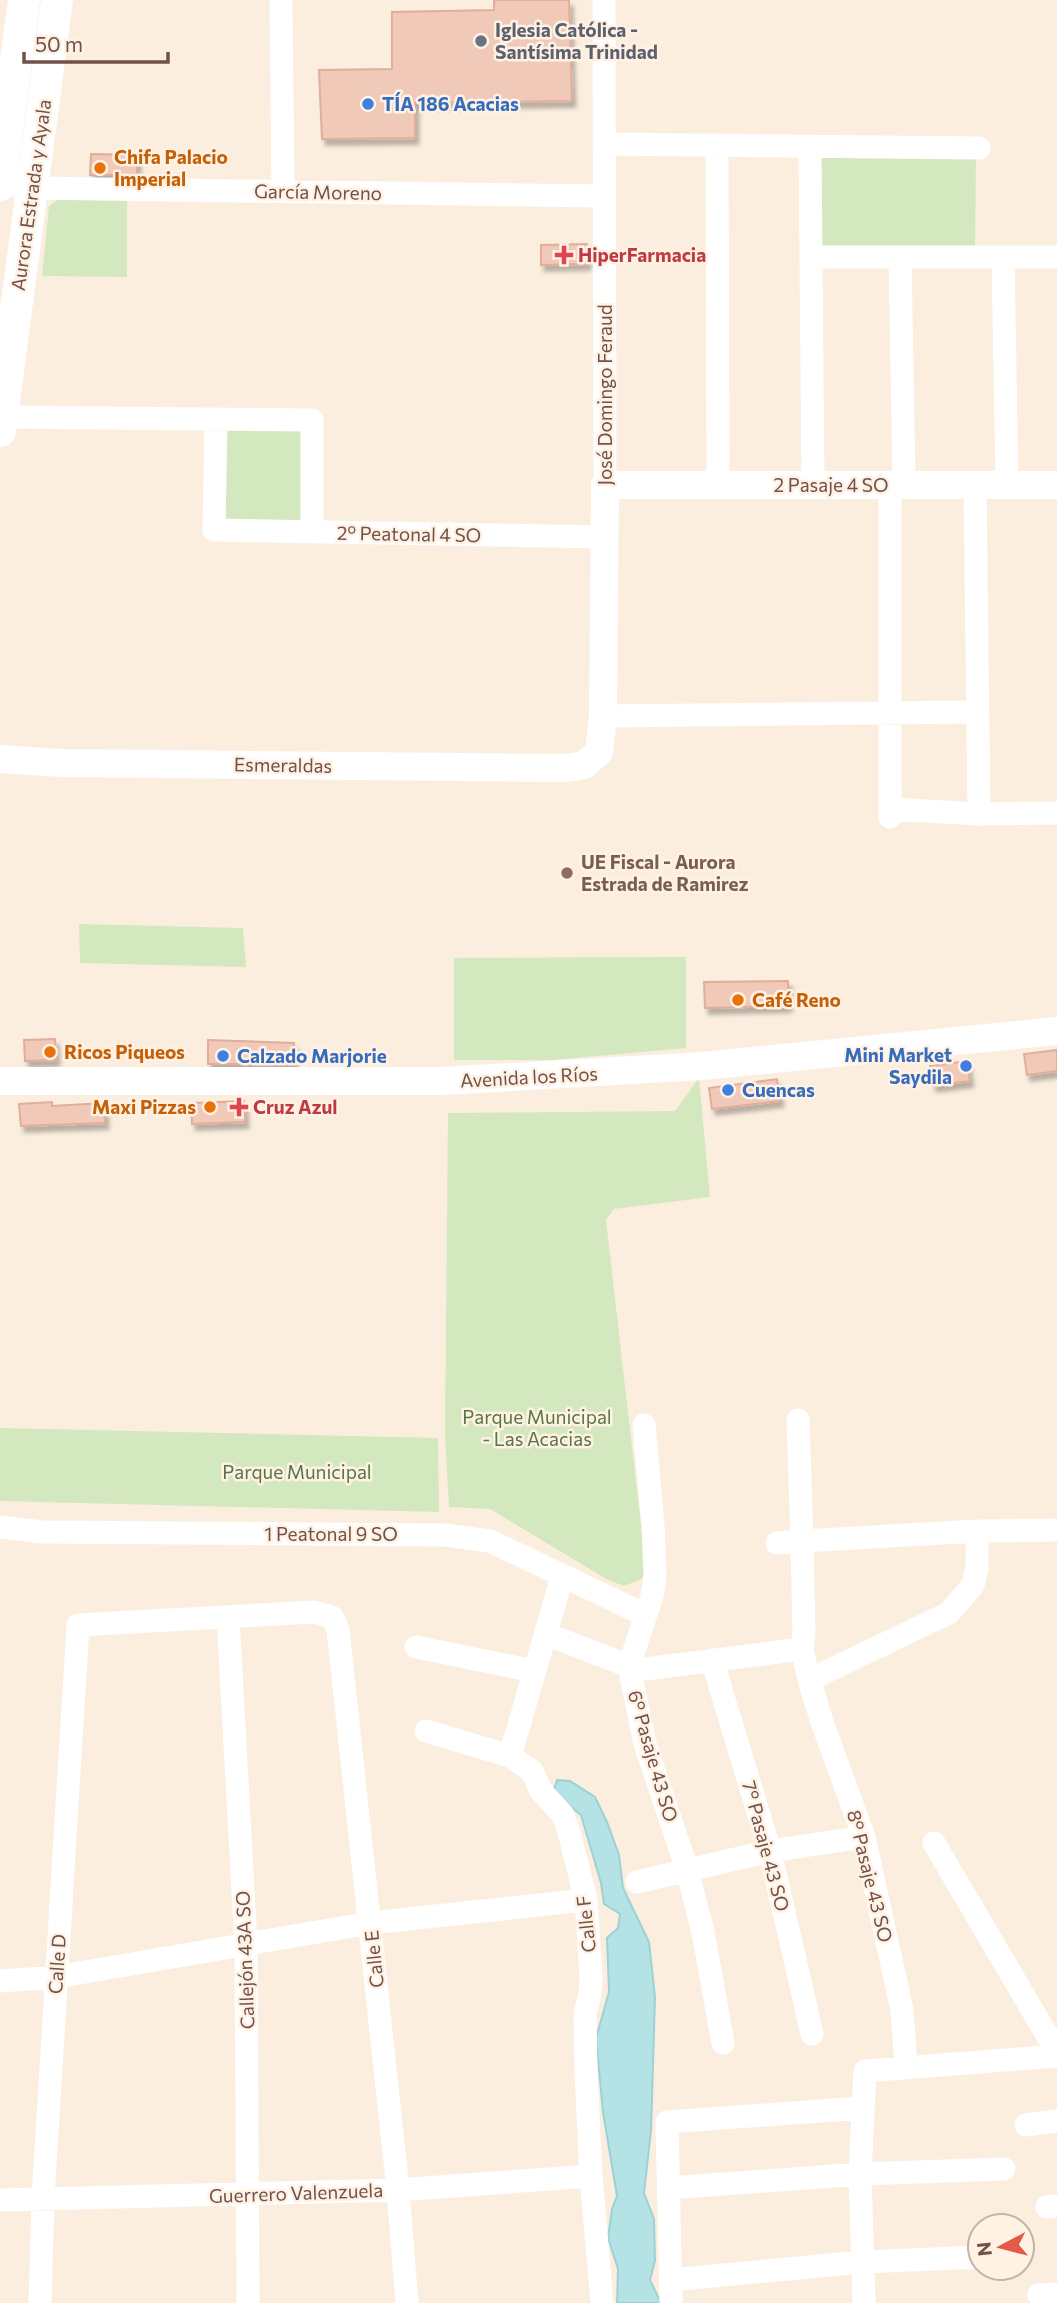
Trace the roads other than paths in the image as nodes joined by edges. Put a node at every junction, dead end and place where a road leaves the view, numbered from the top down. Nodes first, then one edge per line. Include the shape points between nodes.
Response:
1 (6, 0) edge
2 (24, 0) edge
3 (57, 0) edge
4 (281, 0) edge
5 (604, 0) edge
6 (0, 50) edge
7 (604, 144) junction
8 (717, 145) junction
9 (810, 146) junction
10 (979, 148) dead end
11 (37, 149) junction
12 (0, 167) edge
13 (0, 184) edge
14 (32, 188) junction
15 (283, 191) junction
16 (604, 196) junction
17 (0, 200) edge
18 (27, 227) junction
19 (811, 257) junction
20 (900, 257) junction
21 (1003, 257) junction
22 (1057, 257) edge
23 (6, 341) edge
24 (216, 420) junction
25 (1, 424) edge
26 (605, 485) junction
27 (718, 485) junction
28 (813, 485) junction
29 (897, 485) junction
30 (975, 485) junction
31 (1007, 485) junction
32 (1057, 485) edge
33 (312, 532) junction
34 (604, 537) junction
35 (976, 712) junction
36 (890, 713) junction
37 (603, 716) junction
38 (0, 759) edge
39 (566, 768) joint
40 (1057, 813) edge
41 (979, 814) junction
42 (1057, 1031) edge
43 (0, 1081) edge
44 (798, 1420) dead end
45 (644, 1425) dead end
46 (0, 1527) edge
47 (1057, 1530) edge
48 (977, 1531) junction
49 (803, 1541) junction
50 (777, 1544) dead end
51 (562, 1577) junction
52 (645, 1615) junction
53 (228, 1617) junction
54 (546, 1634) junction
55 (416, 1647) dead end
56 (802, 1648) junction
57 (712, 1660) junction
58 (629, 1666) junction
59 (534, 1671) junction
60 (809, 1680) junction
61 (426, 1731) dead end
62 (510, 1756) junction
63 (864, 1837) junction
64 (934, 1843) dead end
65 (770, 1851) junction
66 (687, 1869) junction
67 (637, 1882) dead end
68 (586, 1900) junction
69 (370, 1923) junction
70 (246, 1945) junction
71 (56, 1977) junction
72 (0, 1982) edge
73 (812, 2034) dead end
74 (723, 2043) dead end
75 (1057, 2054) edge
76 (906, 2067) junction
77 (862, 2108) junction
78 (1057, 2121) edge
79 (1026, 2125) dead end
80 (1004, 2169) dead end
81 (860, 2174) junction
82 (591, 2176) junction
83 (668, 2188) junction
84 (398, 2190) junction
85 (249, 2195) junction
86 (43, 2199) junction
87 (0, 2200) edge
88 (966, 2258) edge
89 (863, 2262) junction
90 (670, 2280) junction
91 (40, 2303) edge
92 (248, 2303) edge
93 (407, 2303) edge
94 (602, 2303) edge
95 (671, 2303) edge
96 (864, 2303) edge

1 - 6 main road
2 - 13 main road, Aurora Estrada y Ayala
3 - 11 main road, Aurora Estrada y Ayala
4 - 15 street
5 - 7 street, José Domingo Feraud
7 - 8 street
7 - 16 street, José Domingo Feraud
8 - 9 street
8 - 27 street
9 - 10 street
9 - 19 street
11 - 12 main road via 24,167
11 - 14 main road, Aurora Estrada y Ayala
13 - 14 street, García Moreno
14 - 15 street, García Moreno
14 - 18 main road, Aurora Estrada y Ayala
15 - 16 street, García Moreno
16 - 26 street, José Domingo Feraud
17 - 18 main road via 16,204
18 - 23 main road, Aurora Estrada y Ayala
19 - 20 street
19 - 28 street
20 - 21 street
20 - 29 street
21 - 22 street
21 - 31 street
23 - 25 main road, Aurora Estrada y Ayala
24 - 25 street
24 - 33 street via 312,420
24 - 33 street, 2º Peatonal 4 SO via 214,530
26 - 27 street, 2 Pasaje 4 SO
26 - 34 street, José Domingo Feraud
27 - 28 street, 2 Pasaje 4 SO
28 - 29 street, 2 Pasaje 4 SO
29 - 30 street, 2 Pasaje 4 SO
29 - 36 street
30 - 31 street, 2 Pasaje 4 SO
30 - 35 street
31 - 32 street, 2 Pasaje 4 SO
33 - 34 street, 2º Peatonal 4 SO
34 - 37 street, José Domingo Feraud
35 - 36 street
35 - 41 street
36 - 37 street
36 - 41 street via 890,813
37 - 39 street, José Domingo Feraud via 599,752 584,765
38 - 39 street, Esmeraldas
40 - 41 street
42 - 43 street, Avenida los Ríos via 702,1066 443,1082
44 - 49 street, 8° Pasaje 43 SO
45 - 52 street, 6° Pasaje 43 SO via 655,1576
46 - 51 street, 1 Peatonal 9 SO via 42,1532 446,1535 491,1542
47 - 48 street
48 - 49 street
48 - 60 street via 973,1585 949,1613
49 - 50 street
49 - 56 street, 8° Pasaje 43 SO
51 - 52 street, 1 Peatonal 9 SO
51 - 54 street
52 - 58 street, 6° Pasaje 43 SO
53 - 69 street, Calle E via 314,1612 332,1617 338,1630
53 - 70 street, Callejón 43A SO
53 - 71 street, Calle D via 78,1625
54 - 58 street
54 - 59 street
55 - 59 street
56 - 57 street
56 - 60 street, 8° Pasaje 43 SO
57 - 58 street via 645,1670
57 - 65 street, 7° Pasaje 43 SO
58 - 66 street, 6° Pasaje 43 SO via 645,1744
59 - 62 street
60 - 63 street, 8° Pasaje 43 SO
61 - 62 street
62 - 68 street, Calle F via 532,1771 541,1791 563,1815
63 - 65 street
63 - 76 street, 8° Pasaje 43 SO via 902,2010
64 - 75 street
65 - 66 street
65 - 73 street, 7° Pasaje 43 SO
66 - 67 street
66 - 74 street, 6° Pasaje 43 SO
68 - 69 street
68 - 82 street, Calle F via 591,1976 585,2025
69 - 70 street
69 - 84 street, Calle E
70 - 71 street
70 - 85 street, Callejón 43A SO
71 - 72 street
71 - 86 street, Calle D
75 - 76 street
76 - 77 street via 865,2071
77 - 81 street
77 - 83 street via 667,2122
78 - 79 street
80 - 81 street
81 - 83 street
81 - 89 street
82 - 84 street, Guerrero Valenzuela
82 - 94 street, Calle F
83 - 90 street
84 - 85 street, Guerrero Valenzuela
84 - 93 street, Calle E
85 - 86 street, Guerrero Valenzuela
85 - 92 street, Callejón 43A SO
86 - 87 street, Guerrero Valenzuela
86 - 91 street, Calle D
88 - 89 street
89 - 90 street
89 - 96 street
90 - 95 street

